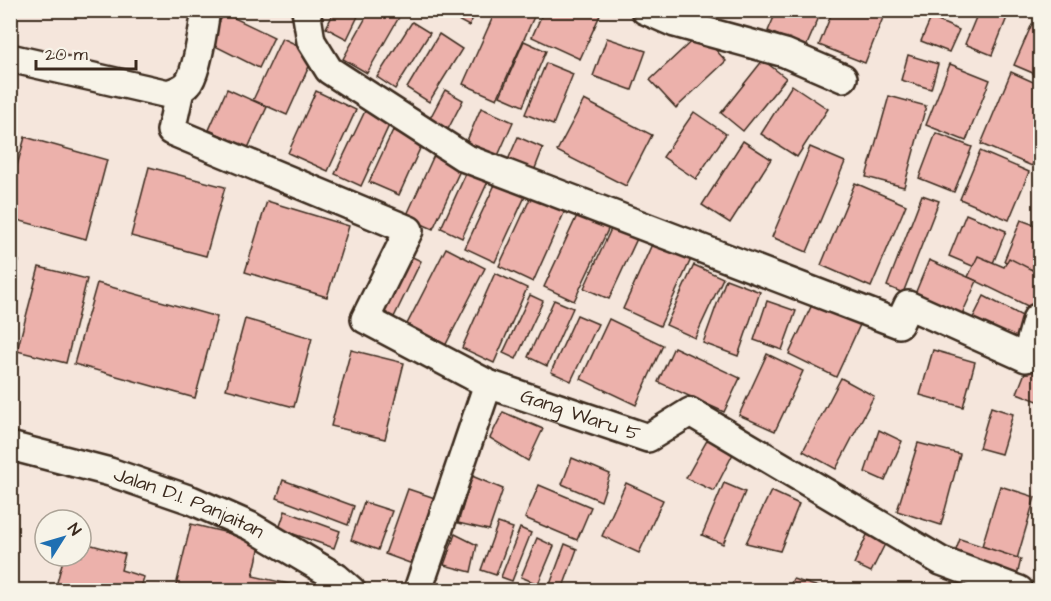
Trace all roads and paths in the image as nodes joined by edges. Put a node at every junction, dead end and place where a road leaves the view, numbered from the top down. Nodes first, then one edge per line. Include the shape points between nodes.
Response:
1 (207, 10) edge
2 (306, 10) edge
3 (645, 10) edge
4 (10, 58) edge
5 (843, 78) dead end
6 (180, 90) junction
7 (1041, 319) edge
8 (488, 384) junction
9 (10, 446) edge
10 (351, 591) edge
11 (418, 591) edge
12 (425, 591) edge
13 (434, 591) edge
14 (1019, 591) edge

1 - 6 street via 193,71
2 - 7 street via 311,41 328,70 465,158 899,324 908,305 1026,358 1036,318
3 - 5 street via 785,53
4 - 6 street via 168,94
6 - 8 street via 171,131 409,230 366,319
8 - 11 street
8 - 14 street, Gang Waru 5 via 648,438 690,412 941,561
9 - 10 street, Jalan D.I. Panjaitan via 110,472 190,500 250,526 336,577
12 - 13 street

